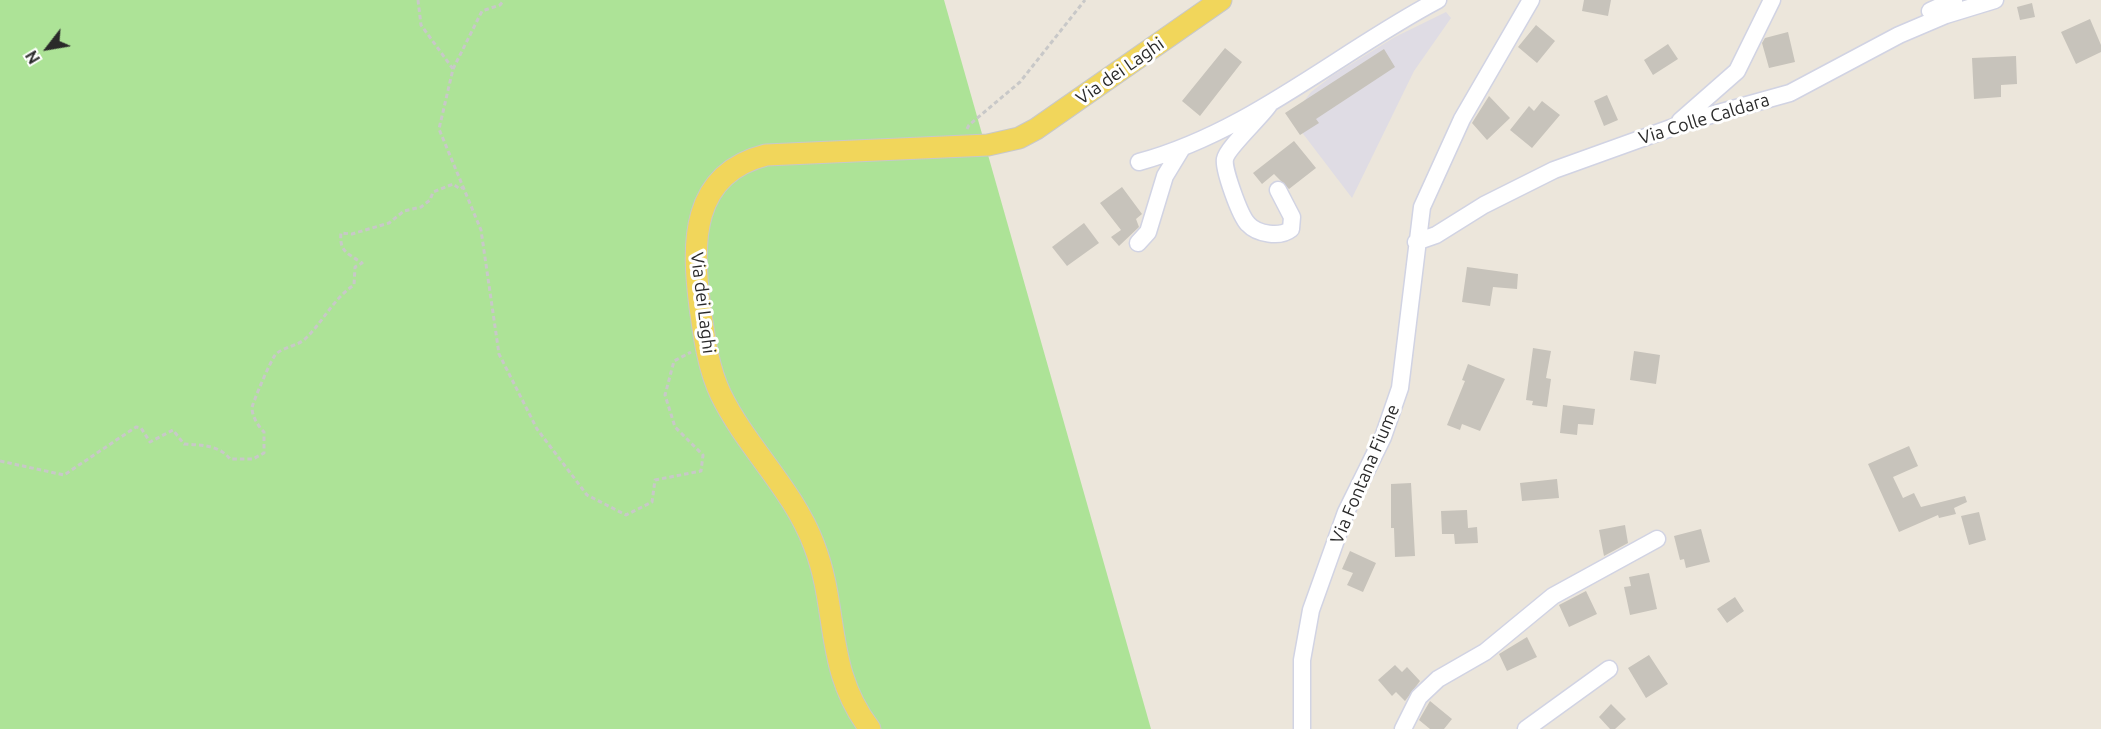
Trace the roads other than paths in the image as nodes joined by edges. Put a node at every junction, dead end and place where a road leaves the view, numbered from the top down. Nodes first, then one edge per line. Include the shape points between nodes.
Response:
1 (1221, 0) edge
2 (1438, 0) edge
3 (1531, 0) edge
4 (1772, 0) edge
5 (1954, 0) edge
6 (1995, 0) edge
7 (1899, 35) junction
8 (1271, 102) junction
9 (1673, 127) junction
10 (1183, 147) junction
11 (1139, 162) dead end
12 (1278, 190) dead end
13 (1138, 243) dead end
14 (1415, 246) junction
15 (1657, 539) dead end
16 (1609, 669) dead end
17 (870, 729) edge
18 (1302, 729) edge
19 (1403, 729) edge
20 (1526, 729) edge

1 - 17 main road, Via dei Laghi via 1031,132 1007,141 962,145 778,153 754,158 730,172 706,199 695,241 696,270 716,382 725,402 793,502 814,545 842,680
2 - 8 street
3 - 14 street, Via Fontana Fiume via 1447,149 1425,197
4 - 9 street via 1737,71
5 - 7 street via 1923,15
6 - 7 street, Via Colle Caldara
7 - 9 street, Via Colle Caldara via 1800,89
8 - 10 street
8 - 12 street via 1228,151 1224,161 1243,216 1253,228 1279,234 1291,229 1292,217
9 - 14 street, Via Colle Caldara via 1532,180
10 - 11 street
10 - 13 street via 1165,176 1148,232
14 - 18 street, Via Fontana Fiume via 1406,348 1395,405 1346,512 1305,632
15 - 19 street via 1553,596 1485,652 1438,679 1419,697
16 - 20 street

